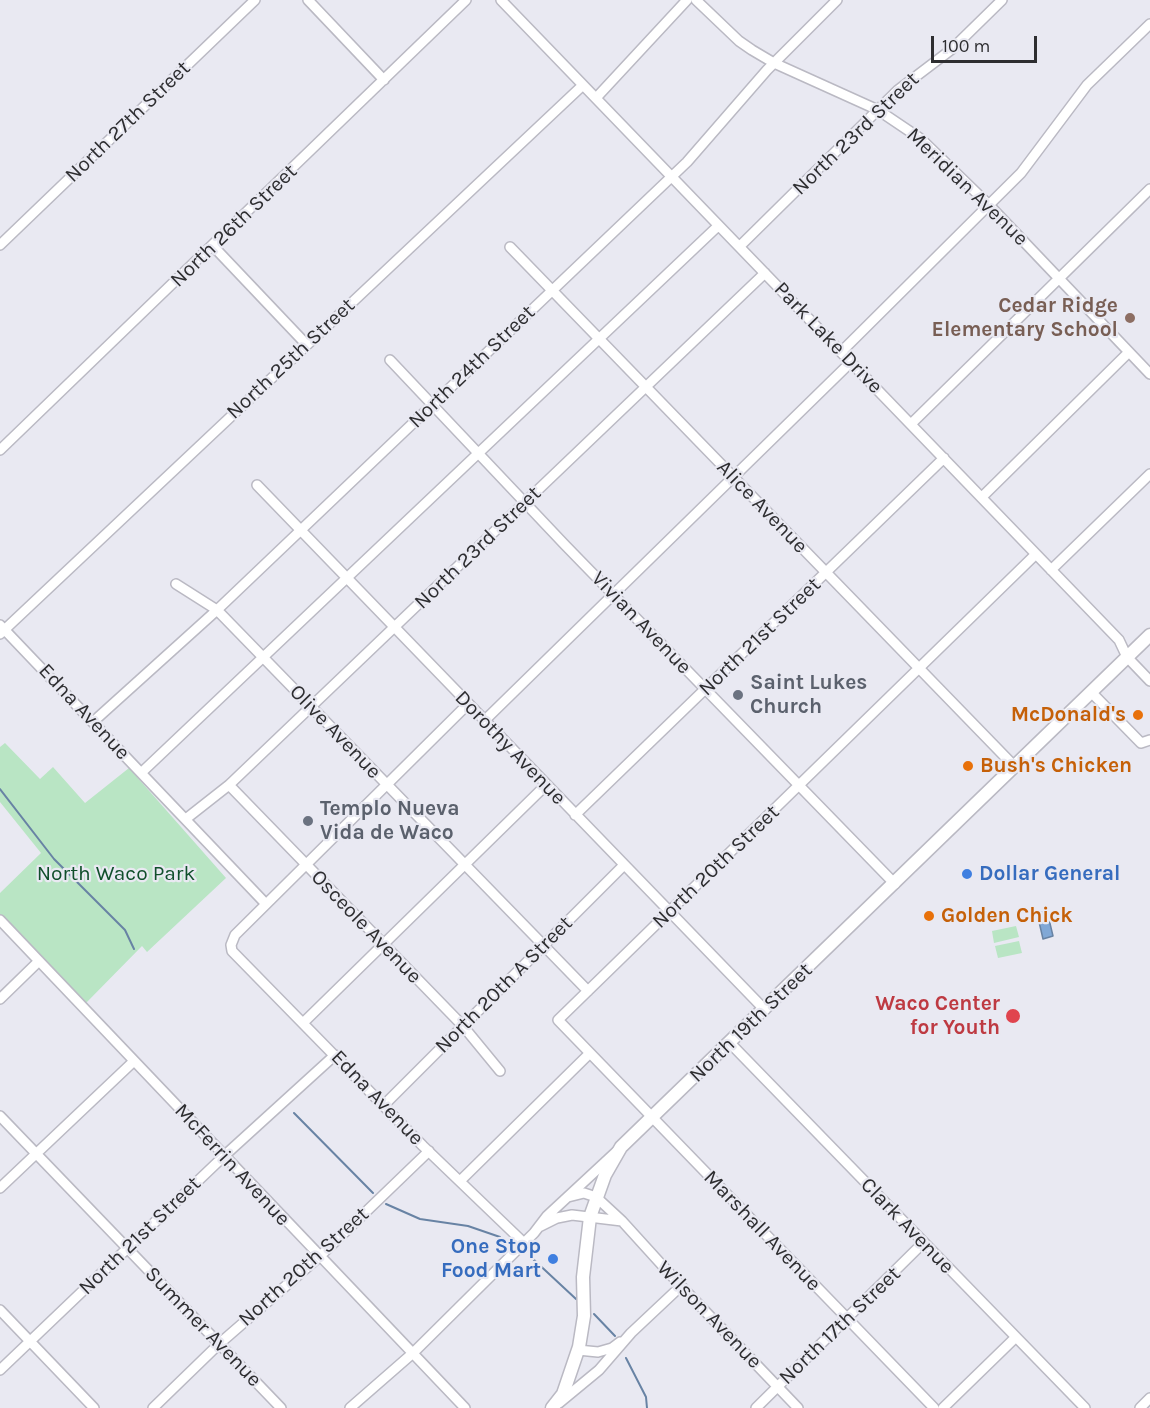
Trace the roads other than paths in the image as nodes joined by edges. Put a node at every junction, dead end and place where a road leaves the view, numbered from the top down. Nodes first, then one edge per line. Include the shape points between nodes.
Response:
1 (255, 0) edge
2 (308, 0) edge
3 (466, 0) edge
4 (501, 0) edge
5 (687, 0) edge
6 (696, 0) edge
7 (837, 0) edge
8 (1002, 0) edge
9 (1150, 24) edge
10 (774, 63) junction
11 (384, 80) junction
12 (583, 85) junction
13 (596, 98) junction
14 (878, 110) junction
15 (670, 178) junction
16 (1150, 189) edge
17 (989, 205) junction
18 (718, 226) junction
19 (0, 245) edge
20 (213, 246) junction
21 (740, 246) junction
22 (510, 247) dead end
23 (765, 273) junction
24 (1059, 278) junction
25 (553, 291) junction
26 (598, 337) junction
27 (306, 344) junction
28 (841, 352) junction
29 (1129, 352) junction
30 (390, 360) dead end
31 (851, 362) junction
32 (1150, 374) edge
33 (646, 387) junction
34 (433, 405) junction
35 (911, 424) junction
36 (0, 450) edge
37 (477, 452) junction
38 (944, 458) junction
39 (1150, 474) edge
40 (733, 477) junction
41 (257, 485) dead end
42 (981, 498) junction
43 (525, 503) junction
44 (301, 531) junction
45 (1036, 554) junction
46 (1051, 570) junction
47 (826, 573) junction
48 (345, 577) junction
49 (176, 584) dead end
50 (613, 594) junction
51 (217, 610) junction
52 (394, 628) junction
53 (2, 630) edge
54 (1150, 635) edge
55 (262, 657) junction
56 (1127, 657) junction
57 (918, 670) junction
58 (1150, 681) edge
59 (706, 689) junction
60 (1091, 692) junction
61 (468, 704) junction
62 (311, 707) junction
63 (94, 721) junction
64 (484, 721) junction
65 (1150, 740) edge
66 (1015, 767) junction
67 (141, 773) junction
68 (387, 784) junction
69 (229, 785) junction
70 (546, 785) junction
71 (799, 786) junction
72 (575, 815) junction
73 (187, 818) junction
74 (305, 864) junction
75 (466, 865) junction
76 (624, 865) junction
77 (895, 884) junction
78 (266, 903) junction
79 (670, 912) junction
80 (0, 920) edge
81 (384, 945) junction
82 (544, 945) junction
83 (39, 961) junction
84 (588, 991) junction
85 (0, 999) edge
86 (765, 1010) junction
87 (304, 1022) junction
88 (463, 1026) junction
89 (730, 1043) junction
90 (589, 1053) junction
91 (335, 1055) junction
92 (134, 1062) junction
93 (500, 1071) dead end
94 (384, 1105) junction
95 (0, 1116) edge
96 (652, 1119) junction
97 (621, 1147) junction
98 (429, 1151) junction
99 (36, 1154) junction
100 (224, 1156) junction
101 (460, 1181) junction
102 (0, 1188) edge
103 (596, 1197) junction
104 (565, 1199) junction
105 (590, 1217) junction
106 (622, 1221) junction
107 (539, 1227) junction
108 (524, 1243) junction
109 (923, 1243) junction
110 (127, 1248) junction
111 (319, 1257) junction
112 (681, 1286) junction
113 (0, 1310) edge
114 (847, 1319) junction
115 (631, 1334) junction
116 (1016, 1337) junction
117 (30, 1341) junction
118 (219, 1344) junction
119 (578, 1350) junction
120 (412, 1353) junction
121 (0, 1370) edge
122 (778, 1386) junction
123 (1150, 1398) edge
124 (94, 1408) edge
125 (153, 1408) edge
126 (281, 1408) edge
127 (350, 1408) edge
128 (465, 1408) edge
129 (552, 1408) edge
130 (756, 1408) edge
131 (798, 1408) edge
132 (934, 1408) edge
133 (943, 1408) edge
134 (1085, 1408) edge
135 (1140, 1408) edge

1 - 19 street, North 27th Street
2 - 11 street
3 - 11 street, North 26th Street
4 - 12 street, Park Lake Drive
5 - 13 street
6 - 10 street, Meridian Avenue via 739,41
7 - 10 street, North 24th Street
8 - 14 street, North 23rd Street via 952,49
9 - 17 street via 1088,85 1039,152
10 - 14 street, Meridian Avenue
10 - 15 street, North 24th Street
11 - 20 street, North 26th Street
12 - 13 street, Park Lake Drive
12 - 27 street, North 25th Street
13 - 15 street, Park Lake Drive
14 - 17 street, Meridian Avenue via 921,139
14 - 21 street, North 23rd Street
15 - 18 street, Park Lake Drive
15 - 25 street, North 24th Street
16 - 24 street
17 - 24 street, Meridian Avenue
17 - 28 street
18 - 21 street, Park Lake Drive
18 - 26 street
20 - 27 street
20 - 36 street, North 26th Street
21 - 23 street, Park Lake Drive
22 - 25 street, Alice Avenue
23 - 28 street, Park Lake Drive
23 - 33 street, North 23rd Street
24 - 29 street, Meridian Avenue
24 - 35 street
25 - 26 street, Alice Avenue
25 - 34 street, North 24th Street
26 - 33 street, Alice Avenue
26 - 37 street
27 - 53 street, North 25th Street
28 - 31 street, Park Lake Drive
29 - 32 street, Meridian Avenue
29 - 42 street
30 - 34 street, Vivian Avenue
31 - 35 street, Park Lake Drive
31 - 40 street
33 - 40 street, Alice Avenue
33 - 43 street, North 23rd Street
34 - 37 street, Vivian Avenue
34 - 44 street, North 24th Street
35 - 38 street, Park Lake Drive
37 - 43 street, Vivian Avenue
37 - 48 street
38 - 42 street, Park Lake Drive
38 - 47 street, North 21st Street
39 - 46 street
40 - 47 street, Alice Avenue
40 - 50 street
41 - 44 street, Dorothy Avenue
42 - 45 street, Park Lake Drive
43 - 50 street, Vivian Avenue
43 - 52 street, North 23rd Street
44 - 48 street, Dorothy Avenue
44 - 51 street, North 24th Street
45 - 46 street, Park Lake Drive
45 - 57 street, North 20th Street
46 - 56 street, Park Lake Drive via 1119,640
47 - 57 street, Alice Avenue
47 - 59 street, North 21st Street
48 - 52 street, Dorothy Avenue
48 - 55 street
49 - 51 street, Olive Avenue
50 - 59 street, Vivian Avenue
50 - 64 street
51 - 55 street, Olive Avenue
51 - 63 street, North 24th Street
52 - 61 street, Dorothy Avenue
52 - 62 street, North 23rd Street
53 - 63 street, Edna Avenue
54 - 56 main road, North 19th Street
55 - 62 street, Olive Avenue
55 - 67 street
56 - 58 street, Park Lake Drive
56 - 60 main road, North 19th Street
57 - 66 street, Alice Avenue
57 - 71 street, North 20th Street
59 - 71 street, Vivian Avenue
59 - 72 street, North 21st Street
60 - 65 street via 1141,743
60 - 66 main road, North 19th Street
61 - 64 street, Dorothy Avenue
61 - 68 street
62 - 68 street, Olive Avenue
62 - 69 street, North 23rd Street
63 - 67 street, Edna Avenue
64 - 70 street, Dorothy Avenue
66 - 77 main road, North 19th Street
67 - 73 street, Edna Avenue
68 - 74 street
68 - 75 street, Olive Avenue
69 - 73 street, North 23rd Street
69 - 74 street, Osceole Avenue
70 - 72 street, Dorothy Avenue
70 - 75 street
71 - 77 street, Vivian Avenue
71 - 79 street, North 20th Street
72 - 76 street, Dorothy Avenue
73 - 78 street, Edna Avenue
74 - 78 street
74 - 81 street, Osceole Avenue
75 - 81 street
75 - 82 street, Olive Avenue
76 - 79 street, Dorothy Avenue
76 - 82 street, North 20th A Street
77 - 86 main road, North 19th Street
78 - 87 street, Edna Avenue via 235,935 232,951
79 - 84 street, North 20th Street
79 - 86 street, Dorothy Avenue
80 - 83 street, McFerrin Avenue
81 - 87 street
81 - 88 street, Osceole Avenue
82 - 84 street, Olive Avenue
82 - 88 street, North 20th A Street
83 - 85 street
83 - 92 street, McFerrin Avenue
84 - 90 street, North 20th Street via 558,1020
86 - 89 main road, North 19th Street
87 - 91 street, Edna Avenue
88 - 93 street, Osceole Avenue
88 - 94 street, North 20th A Street
89 - 96 main road, North 19th Street
89 - 109 street, Clark Avenue
90 - 96 street, Marshall Avenue
90 - 101 street
91 - 94 street, Edna Avenue
91 - 100 street, North 21st Street
92 - 99 street
92 - 100 street, McFerrin Avenue
94 - 98 street, Edna Avenue
95 - 99 street, Summer Avenue
96 - 97 main road, North 19th Street
96 - 114 street, Marshall Avenue
97 - 103 main road
97 - 104 street, North 19th Street
98 - 101 street, Edna Avenue
98 - 111 street, North 20th Street
99 - 102 street
99 - 110 street, Summer Avenue
100 - 110 street, North 21st Street
100 - 111 street, McFerrin Avenue
101 - 108 street, Edna Avenue
103 - 104 street via 580,1194
103 - 105 main road
103 - 106 street, Wilson Avenue
104 - 107 street, North 19th Street
105 - 106 street
105 - 107 street via 563,1216
105 - 119 main road
106 - 112 street, Wilson Avenue
107 - 108 street, North 19th Street
108 - 120 street, North 19th Street
109 - 114 street, North 17th Street
109 - 116 street, Clark Avenue
110 - 117 street, North 21st Street
110 - 118 street, Summer Avenue
111 - 118 street, North 20th Street
111 - 120 street, McFerrin Avenue
112 - 115 street
112 - 122 street, Wilson Avenue
113 - 117 street
114 - 122 street, North 17th Street
114 - 132 street, Marshall Avenue
115 - 119 street via 612,1348 598,1352
115 - 129 street via 599,1370
116 - 133 street
116 - 134 street, Clark Avenue
117 - 121 street, North 21st Street
117 - 124 street
118 - 125 street, North 20th Street
118 - 126 street, Summer Avenue
119 - 129 main road via 563,1394
120 - 127 street, North 19th Street
120 - 128 street, McFerrin Avenue
122 - 130 street, North 17th Street
122 - 131 street, Wilson Avenue
123 - 135 street

